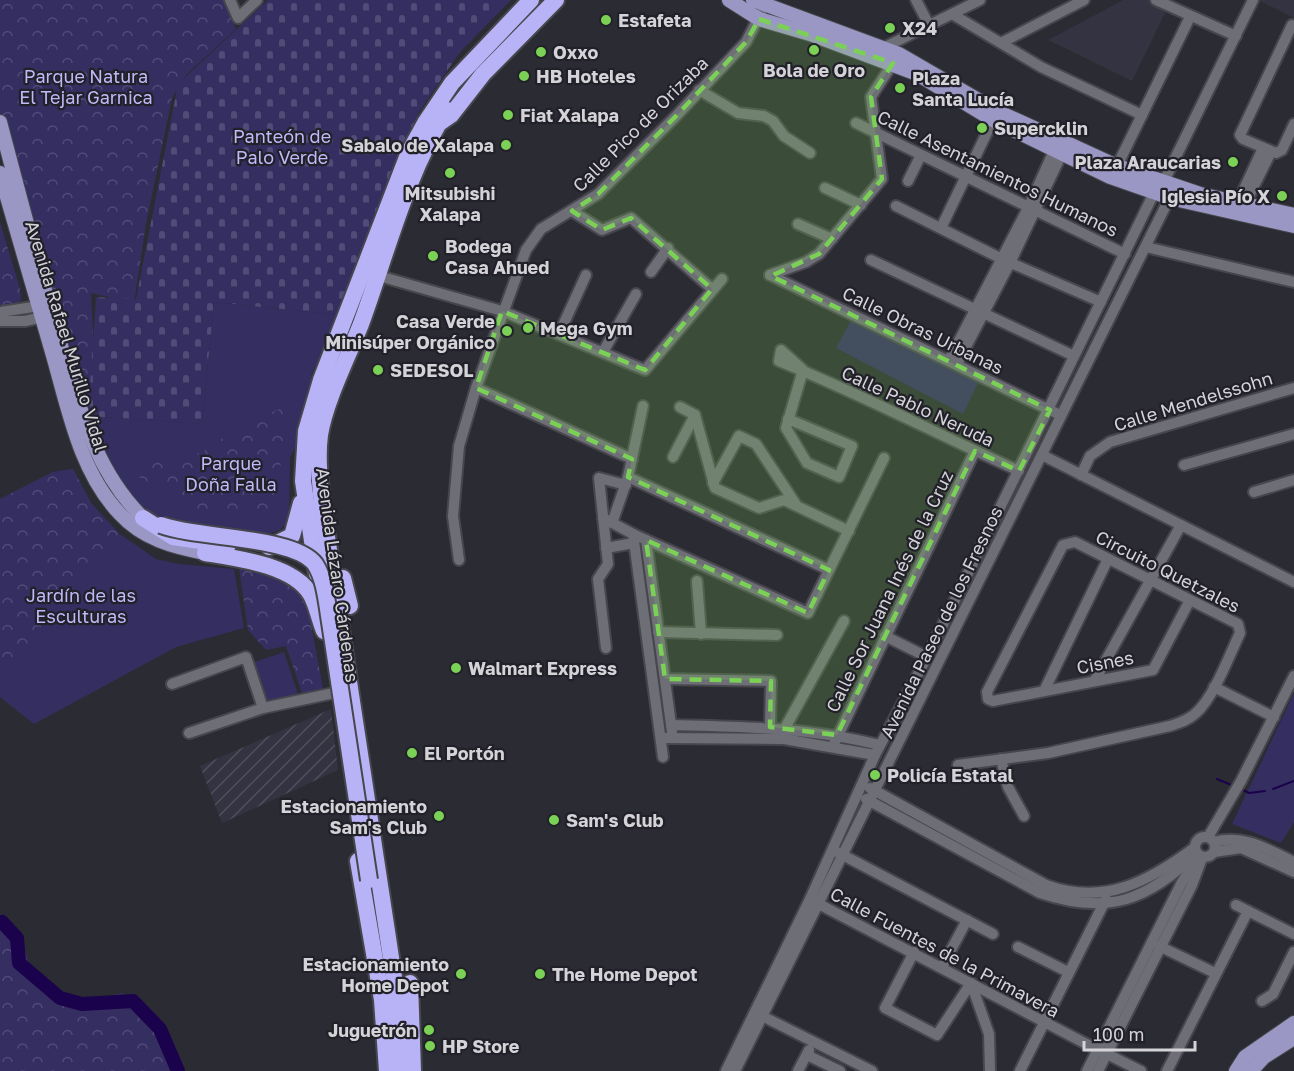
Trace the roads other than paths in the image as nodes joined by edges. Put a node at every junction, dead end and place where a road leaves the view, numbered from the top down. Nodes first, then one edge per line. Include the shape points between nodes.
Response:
1 (230, 0) edge
2 (257, 0) edge
3 (518, 0) edge
4 (531, 0) edge
5 (541, 0) edge
6 (556, 0) edge
7 (729, 0) edge
8 (916, 0) edge
9 (980, 0) edge
10 (1084, 0) edge
11 (1156, 0) edge
12 (1253, 0) edge
13 (758, 2) edge
14 (952, 14) junction
15 (1190, 16) junction
16 (759, 19) junction
17 (928, 25) junction
18 (1294, 26) edge
19 (1236, 36) junction
20 (1001, 43) junction
21 (884, 47) junction
22 (870, 55) junction
23 (896, 58) junction
24 (699, 90) junction
25 (437, 104) junction
26 (1142, 115) junction
27 (993, 120) junction
28 (0, 122) edge
29 (856, 123) dead end
30 (1294, 124) edge
31 (436, 126) junction
32 (874, 132) junction
33 (1060, 148) junction
34 (1267, 150) junction
35 (810, 153) dead end
36 (921, 156) junction
37 (1117, 166) junction
38 (0, 173) edge
39 (965, 176) junction
40 (908, 181) dead end
41 (825, 188) dead end
42 (1166, 190) junction
43 (861, 205) junction
44 (896, 207) dead end
45 (1033, 208) junction
46 (1240, 208) junction
47 (572, 212) junction
48 (1262, 215) junction
49 (1294, 215) edge
50 (798, 224) dead end
51 (1294, 226) edge
52 (941, 228) junction
53 (831, 239) junction
54 (668, 248) junction
55 (1146, 248) junction
56 (1125, 254) junction
57 (871, 260) dead end
58 (1006, 261) junction
59 (651, 272) dead end
60 (586, 275) dead end
61 (379, 276) junction
62 (722, 279) dead end
63 (1294, 282) edge
64 (712, 290) junction
65 (636, 294) dead end
66 (1101, 302) junction
67 (45, 311) junction
68 (502, 311) junction
69 (980, 311) junction
70 (3, 317) edge
71 (559, 334) junction
72 (603, 352) junction
73 (1074, 356) junction
74 (953, 362) junction
75 (476, 388) junction
76 (1294, 388) edge
77 (643, 406) dead end
78 (680, 407) dead end
79 (1050, 410) junction
80 (695, 415) junction
81 (1061, 416) junction
82 (788, 419) junction
83 (1294, 434) edge
84 (975, 451) junction
85 (1042, 455) junction
86 (673, 457) dead end
87 (884, 458) dead end
88 (632, 459) junction
89 (1184, 465) dead end
90 (1019, 471) junction
91 (1081, 475) junction
92 (1294, 480) edge
93 (303, 481) junction
94 (627, 481) junction
95 (713, 483) junction
96 (1254, 492) dead end
97 (795, 503) junction
98 (322, 504) junction
99 (144, 518) junction
100 (608, 520) junction
101 (1181, 525) junction
102 (849, 531) junction
103 (633, 539) junction
104 (646, 540) junction
105 (606, 548) junction
106 (205, 553) joint
107 (1108, 559) junction
108 (459, 560) dead end
109 (830, 570) junction
110 (1149, 580) junction
111 (697, 581) dead end
112 (1294, 582) edge
113 (1190, 600) junction
114 (350, 606) dead end
115 (844, 621) dead end
116 (324, 631) junction
117 (658, 632) junction
118 (701, 633) junction
119 (777, 635) dead end
120 (885, 636) junction
121 (606, 648) dead end
122 (927, 657) junction
123 (919, 673) junction
124 (1294, 675) edge
125 (665, 679) junction
126 (931, 679) junction
127 (1095, 680) junction
128 (172, 684) dead end
129 (1214, 687) junction
130 (1044, 691) junction
131 (334, 693) junction
132 (988, 699) joint
133 (263, 708) junction
134 (1274, 717) junction
135 (671, 725) junction
136 (770, 727) junction
137 (785, 728) junction
138 (189, 733) dead end
139 (837, 735) junction
140 (667, 738) junction
141 (833, 746) junction
142 (877, 750) junction
143 (663, 757) dead end
144 (1001, 759) junction
145 (958, 765) dead end
146 (860, 789) junction
147 (875, 790) junction
148 (871, 801) junction
149 (1024, 816) dead end
150 (1212, 844) junction
151 (832, 849) junction
152 (1199, 853) junction
153 (843, 855) junction
154 (1294, 862) edge
155 (1294, 872) edge
156 (1167, 880) junction
157 (1110, 891) junction
158 (1177, 892) junction
159 (814, 902) junction
160 (1104, 903) junction
161 (1236, 905) dead end
162 (1248, 911) junction
163 (967, 921) junction
164 (993, 934) dead end
165 (1294, 934) edge
166 (1159, 946) junction
167 (1018, 947) dead end
168 (390, 950) junction
169 (914, 952) junction
170 (1294, 952) edge
171 (942, 967) junction
172 (1068, 972) junction
173 (1215, 973) junction
174 (410, 983) dead end
175 (970, 983) junction
176 (1262, 1001) dead end
177 (758, 1015) junction
178 (1044, 1023) junction
179 (1294, 1023) edge
180 (1294, 1038) edge
181 (813, 1042) junction
182 (1102, 1052) junction
183 (807, 1055) junction
184 (387, 1071) edge
185 (402, 1071) edge
186 (413, 1071) edge
187 (726, 1071) edge
188 (735, 1071) edge
189 (798, 1071) edge
190 (840, 1071) edge
191 (872, 1071) edge
192 (990, 1071) edge
193 (1020, 1071) edge
194 (1087, 1071) edge
195 (1098, 1071) edge
196 (1141, 1071) edge
197 (1167, 1071) edge
198 (1236, 1071) edge
199 (1251, 1071) edge

1 - 2 street via 238,18
3 - 25 highway via 465,57
4 - 25 highway, Avenida Lázaro Cárdenas
5 - 31 highway, Avenida Lázaro Cárdenas via 477,69
6 - 31 highway via 483,74 451,115
7 - 16 main road
8 - 17 street
9 - 14 street
10 - 20 street
11 - 15 street
12 - 19 street
13 - 16 street, Calle Pico de Orizaba
13 - 21 main road
14 - 17 street
14 - 20 street
15 - 19 street
15 - 26 street
16 - 22 main road
16 - 24 street, Calle Pico de Orizaba via 746,42
17 - 21 street
18 - 34 street via 1241,132 1243,139
19 - 42 street
20 - 26 street via 1041,67
21 - 22 street
21 - 23 main road
22 - 23 main road
23 - 27 main road
23 - 32 street via 871,97
23 - 33 main road
24 - 35 street via 738,114 764,116 773,121 784,136
24 - 47 street, Calle Pico de Orizaba via 598,194
25 - 93 highway, Avenida Lázaro Cárdenas via 409,152 321,380 306,431
26 - 37 street
27 - 33 main road
27 - 39 street
28 - 67 main road, Avenida Rafael Murillo Vidal
29 - 32 street, Calle Asentamientos Humanos
30 - 34 street via 1282,150
31 - 61 highway, Avenida Lázaro Cárdenas via 419,161
32 - 36 street, Calle Asentamientos Humanos
32 - 43 street via 882,179
33 - 37 main road
33 - 42 main road
33 - 45 street
34 - 46 street
36 - 39 street, Calle Asentamientos Humanos
36 - 40 street
37 - 42 main road
38 - 67 main road, Avenida Rafael Murillo Vidal
39 - 45 street, Calle Asentamientos Humanos
39 - 52 street
41 - 43 street
42 - 46 main road
42 - 55 street, Avenida Paseo de los Fresnos
42 - 56 street, Avenida Paseo de los Fresnos
43 - 53 street
44 - 52 street
45 - 56 street, Calle Asentamientos Humanos
45 - 58 street
46 - 48 main road
47 - 54 street via 602,231 631,218
47 - 68 street, Calle Pico de Orizaba via 551,222 532,239
48 - 49 main road
48 - 51 main road
50 - 53 street
52 - 58 street
53 - 74 street, Calle Obras Urbanas via 806,262 770,275
54 - 59 street
54 - 64 street
55 - 63 street
55 - 81 street, Avenida Paseo de los Fresnos
56 - 66 street, Avenida Paseo de los Fresnos
57 - 69 street
58 - 66 street
58 - 69 street
60 - 71 street
61 - 68 street
61 - 98 highway, Avenida Lázaro Cárdenas via 320,434
62 - 64 street
64 - 72 street via 645,370
65 - 72 street
66 - 73 street, Avenida Paseo de los Fresnos
67 - 70 street
67 - 99 main road, Avenida Rafael Murillo Vidal via 94,450 115,485
67 - 106 main road, Avenida Rafael Murillo Vidal via 82,450 100,488 140,532 171,546
68 - 71 street
68 - 75 street, Calle Pico de Orizaba
69 - 73 street
69 - 74 street
71 - 72 street
73 - 79 street, Avenida Paseo de los Fresnos
74 - 79 street, Calle Obras Urbanas
75 - 88 street
75 - 108 street, Calle Pico de Orizaba via 459,446 453,500
76 - 91 street, Calle Mendelssohn via 1110,442 1090,456
77 - 88 street
78 - 80 street
79 - 81 street, Calle Obras Urbanas
79 - 90 street, Avenida Paseo de los Fresnos
80 - 86 street
80 - 95 street
81 - 85 street, Avenida Paseo de los Fresnos
82 - 82 street via 786,428 807,463 839,477 852,446
82 - 84 street, Calle Pablo Neruda via 803,370
83 - 89 street
84 - 90 street, Calle Pablo Neruda
84 - 120 street, Calle Sor Juana Inés de la Cruz
85 - 91 street
85 - 126 street, Avenida Paseo de los Fresnos
87 - 102 street
88 - 94 street
90 - 122 street, Avenida Paseo de los Fresnos
91 - 101 street
92 - 96 street
93 - 99 highway via 296,529 274,547 186,540 157,529
93 - 116 highway, Avenida Lázaro Cárdenas
94 - 100 street
94 - 100 street via 599,478
94 - 109 street
95 - 97 street via 715,488 759,508 784,500
95 - 97 street via 739,436 756,444
97 - 102 street
98 - 114 highway via 333,525
98 - 168 highway, Avenida Lázaro Cárdenas
99 - 168 highway, bridge via 179,532 286,546 315,565 330,622 369,880
100 - 103 street
100 - 105 street
101 - 110 street
101 - 112 street
102 - 109 street
103 - 104 street
103 - 105 street
103 - 140 street
104 - 109 street via 808,613
104 - 117 street
105 - 121 street via 608,564 598,579
106 - 116 highway via 287,574 311,595
107 - 110 street, Circuito Quetzales
107 - 130 street
107 - 132 street, Circuito Quetzales via 1074,542 1063,545 987,692
110 - 113 street, Circuito Quetzales
110 - 127 street
111 - 118 street
113 - 127 street, Cisnes via 1152,670
113 - 129 street, Circuito Quetzales via 1240,628
115 - 137 street
116 - 131 highway, Avenida Lázaro Cárdenas
117 - 118 street
117 - 125 street
118 - 119 street
120 - 122 street
120 - 139 street, Calle Sor Juana Inés de la Cruz
122 - 123 street, Avenida Paseo de los Fresnos
123 - 126 street
123 - 142 street, Avenida Paseo de los Fresnos
124 - 134 street
125 - 135 street
125 - 136 street via 771,681
126 - 147 street, Avenida Paseo de los Fresnos
127 - 130 street, Cisnes
128 - 133 street via 246,657
129 - 134 street
129 - 144 street, Circuito Quetzales via 1198,712 1170,726 1048,753
130 - 132 street, Cisnes
131 - 133 street
131 - 184 highway, Avenida Lázaro Cárdenas via 382,1000
133 - 138 street
134 - 150 street
135 - 136 street
135 - 140 street
136 - 137 street
137 - 139 street
139 - 141 street, Calle Sor Juana Inés de la Cruz
139 - 142 street
140 - 141 street via 784,739
140 - 143 street
141 - 142 street
142 - 146 street, Avenida Paseo de los Fresnos
144 - 145 street, Circuito Quetzales
144 - 149 street via 1008,787
146 - 147 street
146 - 148 street
146 - 151 street, Avenida Paseo de los Fresnos
147 - 148 street, Avenida Paseo de los Fresnos
147 - 157 street via 1046,885 1081,893
148 - 153 street, Avenida Paseo de los Fresnos
148 - 160 street via 1040,893 1080,903
150 - 152 street
150 - 152 street via 1198,839
150 - 154 street via 1230,837 1242,839
150 - 155 street via 1242,848
151 - 153 street
151 - 159 street, Avenida Paseo de los Fresnos
152 - 156 street
152 - 157 street via 1137,884
152 - 158 street
152 - 166 street via 1192,885
153 - 159 street, Avenida Paseo de los Fresnos
153 - 163 street
156 - 158 street via 1173,880
156 - 160 street via 1143,894
157 - 160 street
158 - 182 street
159 - 169 street, Calle Fuentes de la Primavera
159 - 177 street, Avenida Paseo de los Fresnos
160 - 172 street
161 - 162 street
162 - 165 street
162 - 173 street
163 - 164 street
163 - 171 street
166 - 173 street
166 - 182 street
167 - 172 street
168 - 185 highway, Avenida Lázaro Cárdenas
169 - 171 street, Calle Fuentes de la Primavera
169 - 175 street via 885,1008 937,1035
170 - 176 street via 1273,994
171 - 175 street, Calle Fuentes de la Primavera
172 - 178 street
173 - 197 street
174 - 186 highway
175 - 178 street, Calle Fuentes de la Primavera
175 - 192 street via 989,1034
177 - 181 street
177 - 187 street, Avenida Paseo de los Fresnos
177 - 188 street, Avenida Paseo de los Fresnos
178 - 182 street, Calle Fuentes de la Primavera
178 - 193 street
179 - 198 main road via 1245,1057
180 - 199 main road
181 - 183 street
181 - 191 street
182 - 194 street
182 - 195 street
182 - 196 street, Calle Fuentes de la Primavera
183 - 189 street
183 - 190 street

